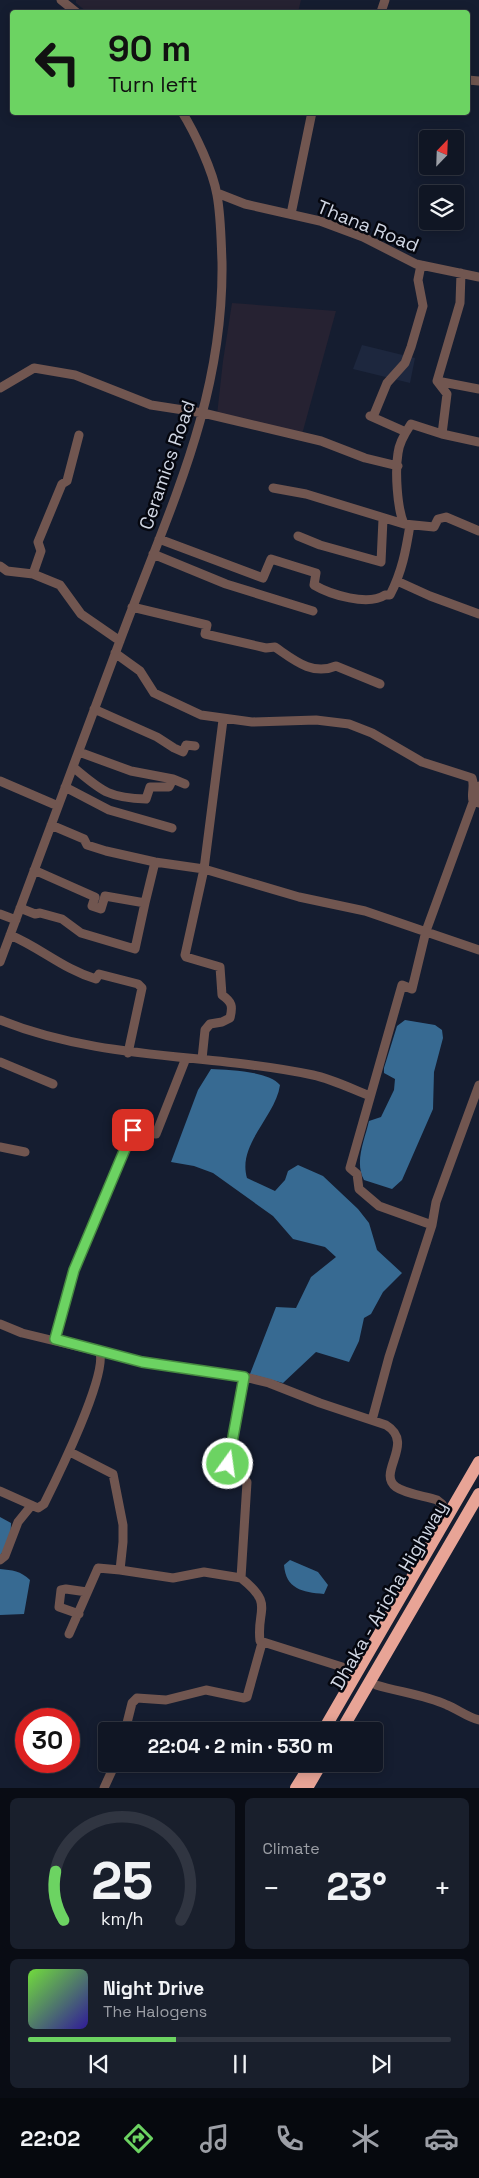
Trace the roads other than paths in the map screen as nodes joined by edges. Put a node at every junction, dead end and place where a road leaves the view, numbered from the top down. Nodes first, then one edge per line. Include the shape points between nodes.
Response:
1 (61, 0) edge
2 (74, 10) edge
3 (184, 115) edge
4 (311, 115) edge
5 (217, 193) junction
6 (290, 214) junction
7 (421, 265) junction
8 (462, 273) junction
9 (479, 277) edge
10 (437, 381) junction
11 (0, 388) edge
12 (479, 389) edge
13 (203, 413) junction
14 (406, 432) junction
15 (442, 434) junction
16 (79, 435) dead end
17 (479, 442) edge
18 (398, 466) junction
19 (273, 488) dead end
20 (383, 519) junction
21 (407, 524) junction
22 (479, 532) edge
23 (298, 536) dead end
24 (159, 539) junction
25 (154, 554) junction
26 (2, 571) edge
27 (33, 574) junction
28 (397, 581) junction
29 (132, 607) junction
30 (313, 611) dead end
31 (479, 614) edge
32 (120, 641) junction
33 (115, 653) junction
34 (380, 684) dead end
35 (94, 709) junction
36 (224, 720) junction
37 (195, 746) dead end
38 (78, 752) junction
39 (73, 767) junction
40 (173, 779) junction
41 (0, 782) edge
42 (185, 784) dead end
43 (479, 786) edge
44 (65, 787) junction
45 (476, 802) edge
46 (58, 806) junction
47 (51, 825) junction
48 (172, 828) dead end
49 (155, 862) junction
50 (204, 869) junction
51 (34, 870) junction
52 (145, 903) junction
53 (20, 908) junction
54 (0, 914) edge
55 (16, 920) junction
56 (426, 931) junction
57 (10, 935) junction
58 (479, 950) edge
59 (0, 962) edge
60 (0, 1020) edge
61 (128, 1053) junction
62 (186, 1058) junction
63 (202, 1059) junction
64 (0, 1062) edge
65 (53, 1084) dead end
66 (479, 1085) edge
67 (370, 1096) junction
68 (0, 1147) edge
69 (25, 1152) dead end
70 (432, 1225) junction
71 (0, 1324) edge
72 (55, 1339) junction
73 (99, 1350) junction
74 (244, 1377) junction
75 (372, 1420) junction
76 (70, 1452) junction
77 (479, 1462) edge
78 (479, 1477) edge
79 (0, 1490) edge
80 (479, 1494) edge
81 (31, 1506) junction
82 (479, 1512) edge
83 (448, 1516) junction
84 (0, 1560) edge
85 (120, 1570) junction
86 (241, 1578) junction
87 (87, 1592) junction
88 (79, 1614) junction
89 (69, 1634) dead end
90 (262, 1643) junction
91 (358, 1672) junction
92 (376, 1685) junction
93 (479, 1720) edge
94 (127, 1722) edge
95 (328, 1722) edge
96 (336, 1722) edge
97 (346, 1722) edge
98 (353, 1722) edge
99 (111, 1772) edge
100 (310, 1772) edge
101 (313, 1772) edge
102 (104, 1788) edge
103 (296, 1788) edge
104 (307, 1788) edge

1 - 2 street
3 - 5 street, Ceramics Road via 199,144
4 - 6 street
5 - 6 street, Thana Road via 245,204
5 - 13 street, Ceramics Road via 222,302 212,378
6 - 7 street, Thana Road via 363,237 404,260
7 - 8 street, Thana Road
7 - 14 street via 418,280 424,306 411,347 405,363 387,383 372,417
8 - 9 street, Thana Road
8 - 10 street via 460,304
10 - 12 street
10 - 15 street via 447,394
11 - 13 street via 34,368 75,375 151,405
13 - 18 street via 321,441 365,458
13 - 24 street, Ceramics Road via 191,456
14 - 15 street via 411,424
14 - 18 street via 398,454
15 - 17 street
16 - 27 street via 67,481 62,484 38,542 41,551
18 - 21 street via 399,513
19 - 20 street via 306,494
20 - 21 street
20 - 23 street via 381,562
21 - 22 street via 434,527 438,519 446,517
21 - 28 street via 405,561
24 - 25 street, Ceramics Road
24 - 28 street via 263,578 271,559 316,573 314,585 325,591 355,598 378,599 384,594 390,595
25 - 29 street, Ceramics Road
25 - 30 street via 233,586
26 - 27 street
27 - 32 street via 60,586 81,614
28 - 31 street
29 - 32 street, Ceramics Road
29 - 34 street via 206,625 205,634 266,648 276,647 302,666 318,670 336,666
32 - 33 street, Ceramics Road
33 - 35 street, Ceramics Road
33 - 36 street via 140,671 154,693 201,715
35 - 37 street via 157,736 183,752 186,745
35 - 38 street, Ceramics Road
36 - 45 street via 316,720 349,724 372,733 422,762 472,778
36 - 50 street
38 - 39 street, Ceramics Road
38 - 40 street via 131,771
39 - 40 street via 103,792 130,798 146,799 150,787 169,787
39 - 44 street, Ceramics Road
40 - 42 street
41 - 46 street
43 - 45 street
44 - 46 street, Ceramics Road
44 - 48 street via 109,810
45 - 56 street
46 - 47 street, Ceramics Road
47 - 49 street via 84,839 95,848
47 - 51 street, Ceramics Road
49 - 50 street
49 - 52 street
50 - 56 street via 299,897 365,911
50 - 63 street via 185,955 186,958 220,967 222,994 232,1008 230,1018 210,1024 204,1030
51 - 52 street via 94,897 92,906 101,909 105,896
51 - 53 street, Ceramics Road
52 - 53 street via 134,949 81,933 62,919
53 - 55 street, Ceramics Road
54 - 55 street
55 - 57 street, Ceramics Road
56 - 58 street
56 - 67 street via 412,989 402,984
57 - 59 street, Ceramics Road
57 - 61 street via 44,951 47,957 75,973 96,979 99,974 138,984 142,988
60 - 61 street via 76,1044
61 - 62 street
62 - 63 street
62 - 72 street via 156,1134 133,1130 74,1270
63 - 67 street via 314,1075
64 - 65 street
66 - 70 street via 436,1202
67 - 70 street via 350,1168 358,1174 360,1189 379,1206
68 - 69 street
70 - 75 street via 388,1357
71 - 72 street via 22,1333
72 - 73 street
73 - 74 street via 185,1370
73 - 76 street via 102,1359
74 - 75 street
74 - 86 street via 228,1464 247,1482
75 - 83 street via 394,1429 398,1438 391,1473 394,1486 437,1500
76 - 81 street via 44,1504 38,1508
76 - 85 street via 113,1474 124,1542
77 - 83 highway
78 - 96 highway, Dhaka - Aricha Highway
79 - 81 street
80 - 97 highway, Dhaka - Aricha Highway
81 - 84 street via 18,1522 5,1556
82 - 92 highway
83 - 91 highway
85 - 86 street via 173,1578 204,1572
85 - 87 street via 98,1568
86 - 90 street via 258,1594 264,1610
87 - 88 street
87 - 88 street via 61,1590 59,1607
88 - 89 street
90 - 91 street
90 - 94 street via 247,1697 206,1690 166,1700 138,1698 132,1703
91 - 95 highway
92 - 93 street via 447,1705
92 - 98 highway
99 - 102 street
100 - 103 highway
101 - 104 highway

